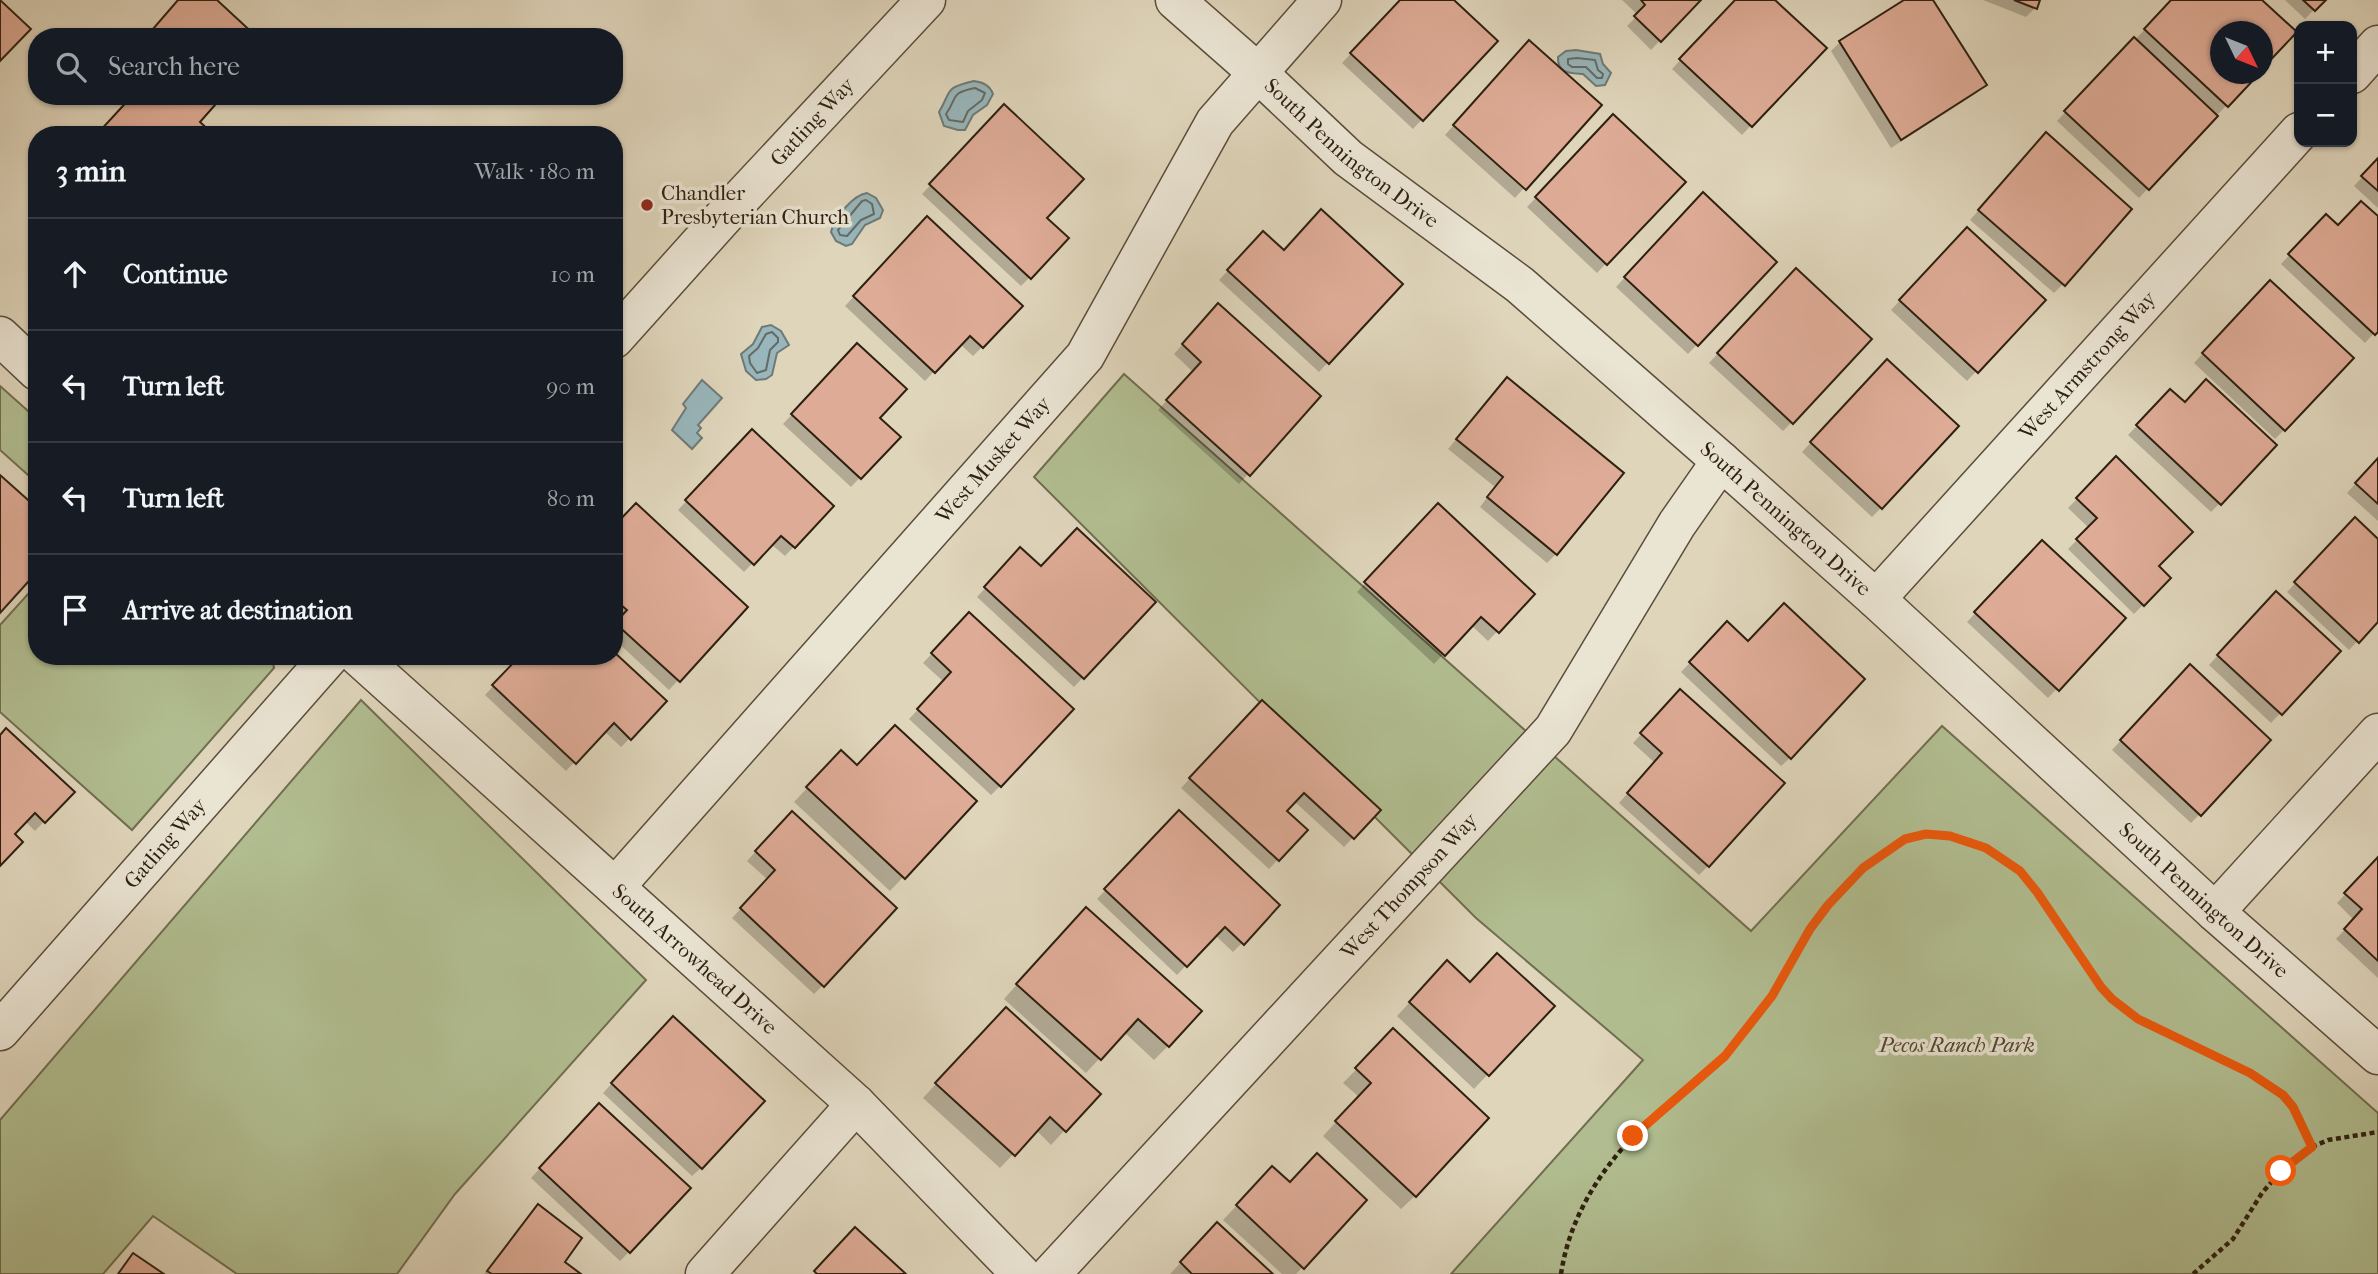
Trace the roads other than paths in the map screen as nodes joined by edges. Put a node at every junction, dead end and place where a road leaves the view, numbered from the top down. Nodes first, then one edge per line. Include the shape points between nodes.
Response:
1 (926, 0) edge
2 (1175, 0) edge
3 (1322, 0) edge
4 (2378, 45) edge
5 (2357, 68) edge
6 (1258, 72) junction
7 (2294, 138) edge
8 (623, 329) edge
9 (0, 336) edge
10 (28, 363) edge
11 (1721, 461) junction
12 (1876, 599) junction
13 (322, 665) edge
14 (368, 665) edge
15 (2378, 733) edge
16 (616, 886) junction
17 (2215, 912) junction
18 (0, 1031) edge
19 (2378, 1055) edge
20 (856, 1104) junction
21 (705, 1274) edge
22 (1021, 1274) edge
23 (1051, 1274) edge

1 - 8 street, Gatling Way
2 - 6 street, South Pennington Drive
3 - 6 street, West Musket Way
4 - 5 street
6 - 11 street, South Pennington Drive via 1348,158 1520,285
6 - 16 street, West Musket Way via 1215,122 1085,356
7 - 12 street, West Armstrong Way
9 - 10 street
11 - 12 street, South Pennington Drive
11 - 23 street, West Thompson Way via 1677,524 1553,730
12 - 17 street, South Pennington Drive
13 - 18 street, Gatling Way
14 - 16 street, South Arrowhead Drive
15 - 17 street
16 - 20 street, South Arrowhead Drive
17 - 19 street, South Pennington Drive
20 - 21 street
20 - 22 street, South Arrowhead Drive

